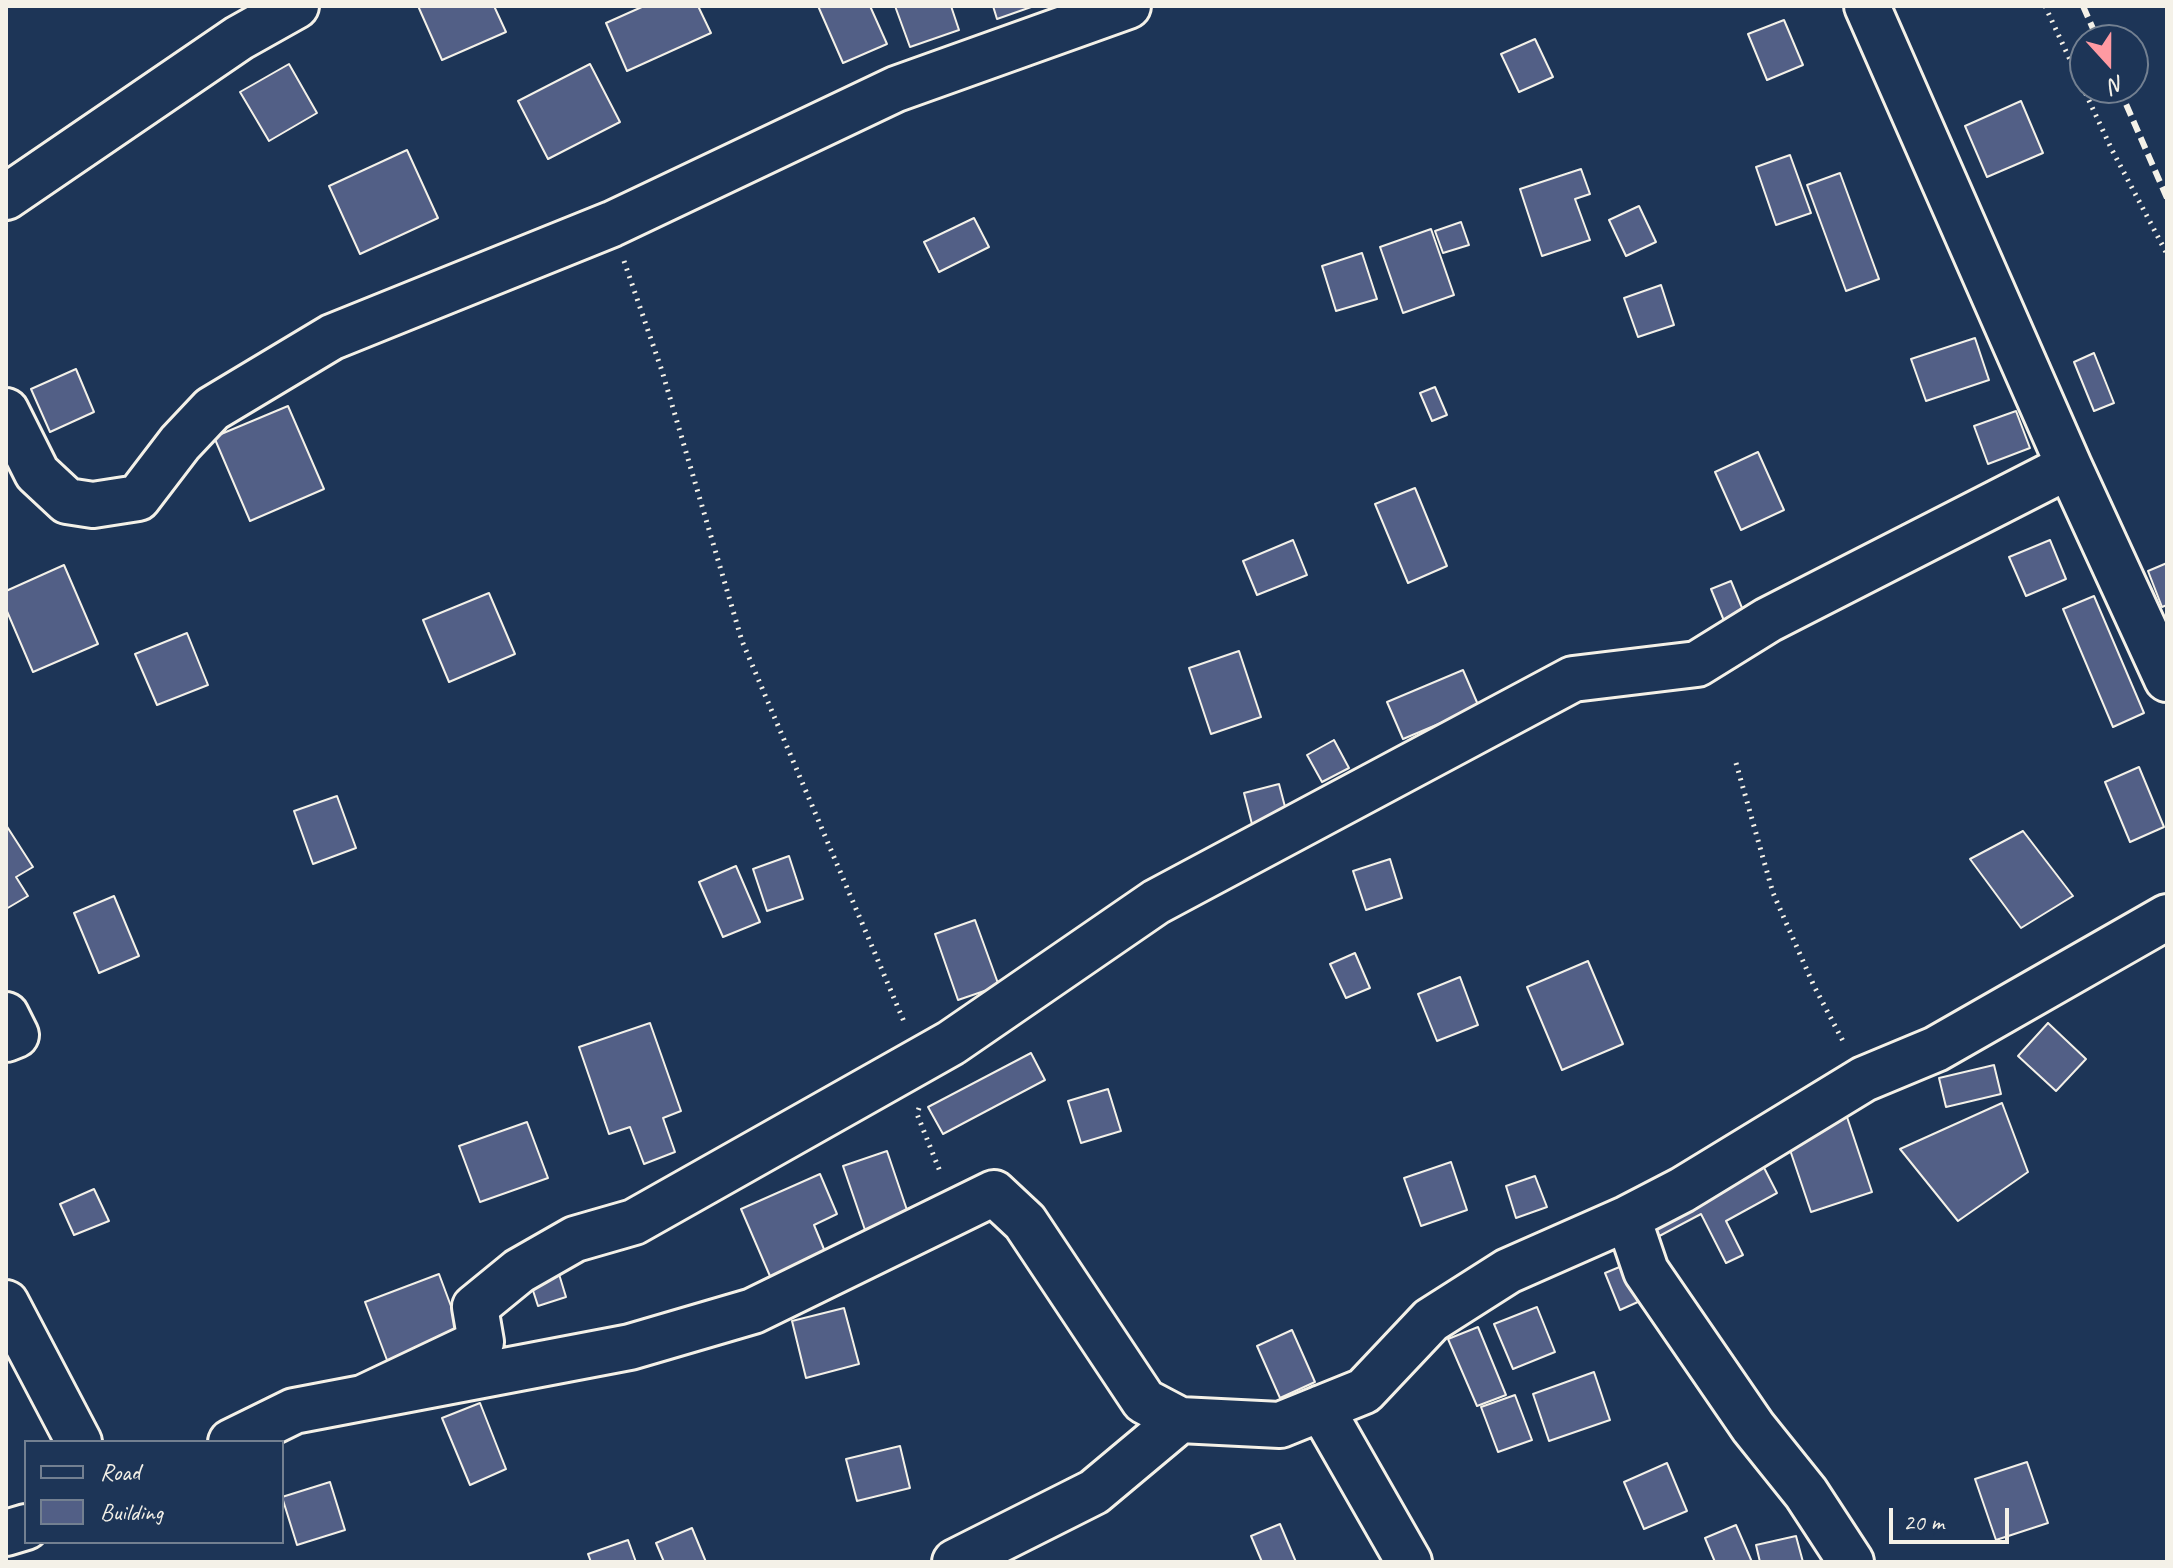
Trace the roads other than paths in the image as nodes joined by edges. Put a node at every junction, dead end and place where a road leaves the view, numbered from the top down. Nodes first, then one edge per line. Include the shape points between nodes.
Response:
1 (296, 6) edge
2 (1128, 6) edge
3 (1867, 6) edge
4 (6, 197) edge
5 (6, 411) edge
6 (2069, 466) junction
7 (2167, 679) edge
8 (2167, 917) edge
9 (6, 1015) edge
10 (6, 1039) edge
11 (1628, 1218) junction
12 (6, 1303) edge
13 (365, 1397) junction
14 (1321, 1408) junction
15 (1180, 1420) junction
16 (78, 1440) edge
17 (235, 1440) edge
18 (955, 1562) edge
19 (1409, 1562) edge
20 (1851, 1562) edge

1 - 4 street via 239,38
2 - 5 street via 896,89 612,224 332,337 212,409 138,498 93,505 67,501 37,473
3 - 6 street
6 - 7 street
6 - 13 street via 1768,620 1697,664 1573,679 1156,902 951,1043 634,1222 575,1239 519,1271 475,1307 481,1342
8 - 11 street via 1936,1049 1864,1079
9 - 10 street via 16,1035
11 - 14 street via 1508,1271 1431,1320 1364,1391
11 - 20 street via 1646,1271
12 - 16 street
13 - 15 street via 630,1347 753,1311 994,1193 1025,1222 1144,1401
13 - 17 street via 294,1411
14 - 15 street via 1280,1425
14 - 19 street
15 - 18 street via 1094,1492

